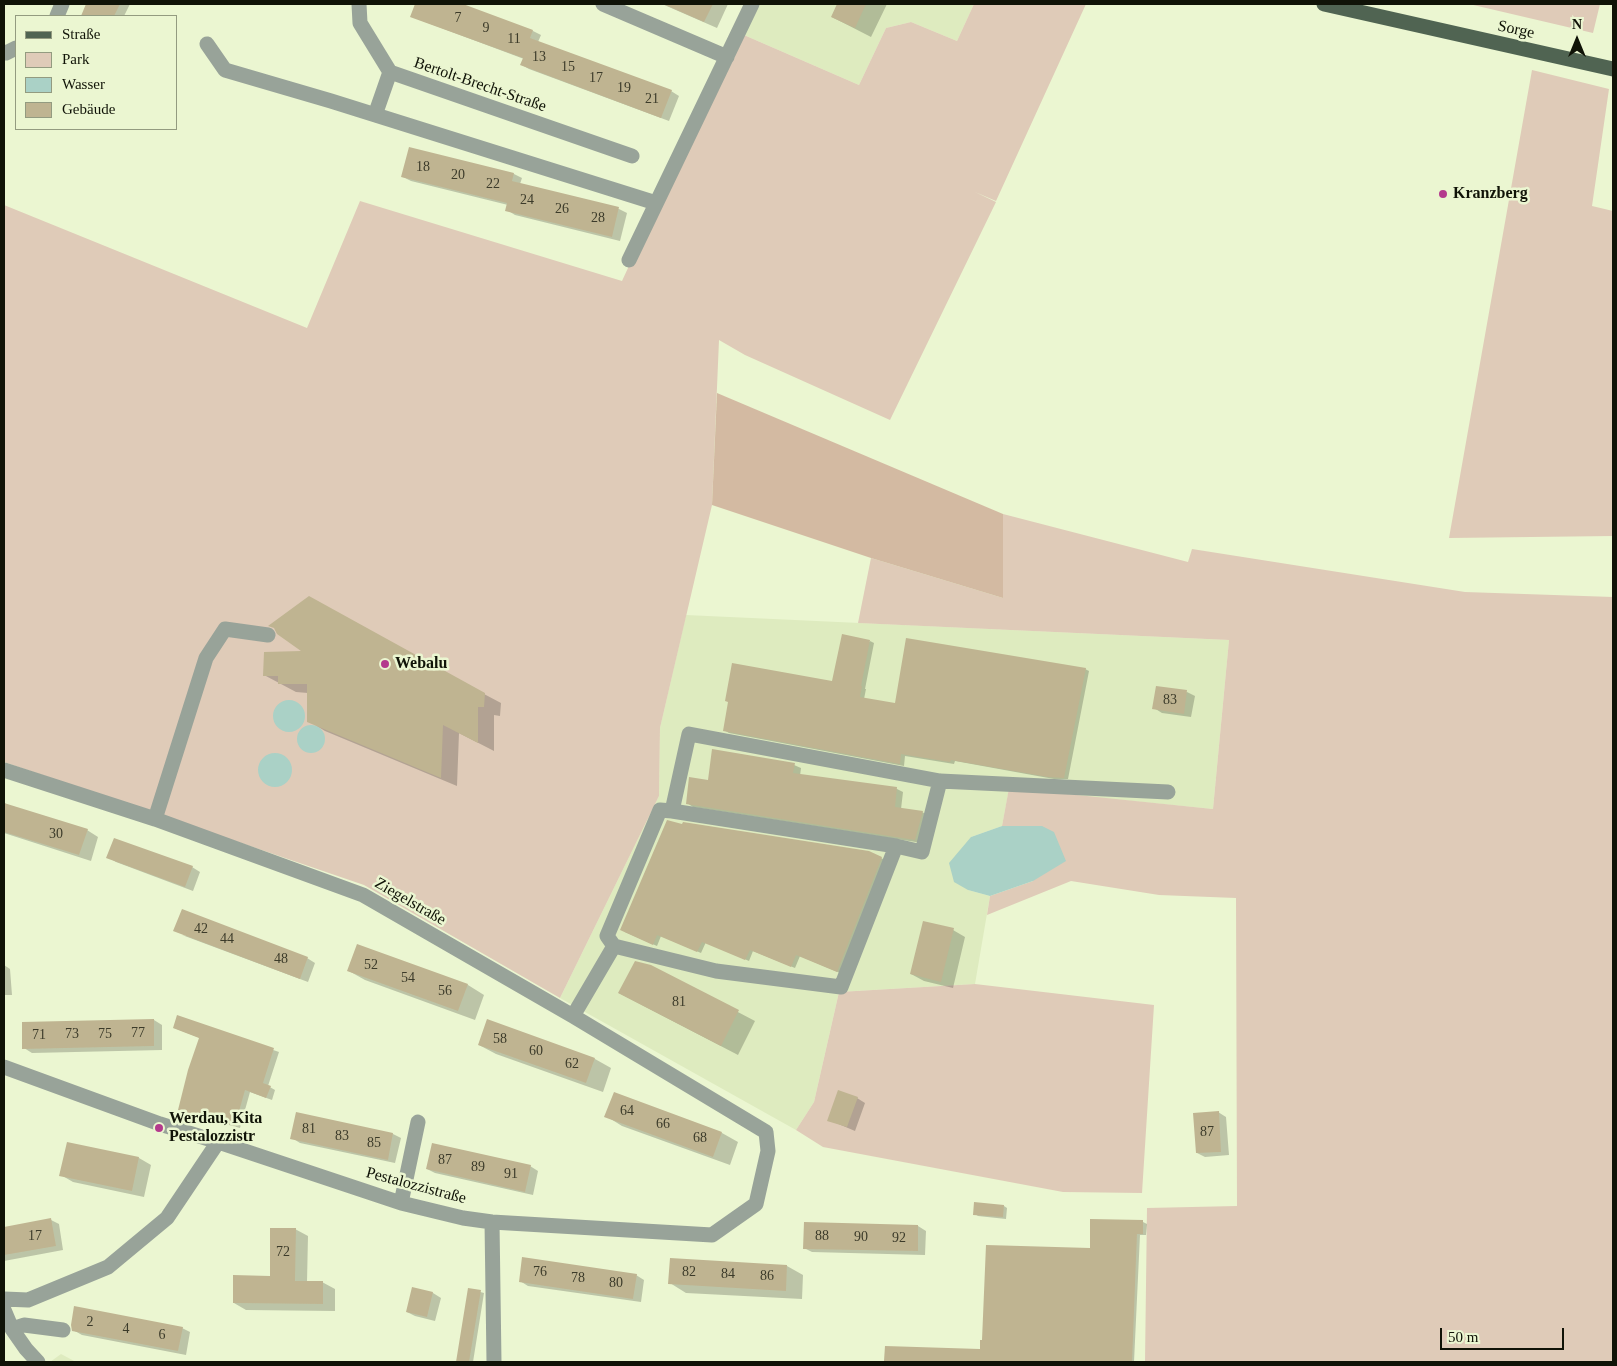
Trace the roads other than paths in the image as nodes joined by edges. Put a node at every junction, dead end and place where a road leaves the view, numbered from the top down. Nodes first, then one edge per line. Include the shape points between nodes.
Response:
1 (359, 4) edge
2 (603, 4) edge
3 (752, 4) edge
4 (1324, 4) edge
5 (207, 44) dead end
6 (727, 57) junction
7 (1613, 69) edge
8 (390, 72) junction
9 (375, 115) junction
10 (632, 156) dead end
11 (656, 203) junction
12 (629, 260) dead end
13 (268, 635) dead end
14 (4, 770) edge
15 (940, 781) junction
16 (1168, 792) dead end
17 (672, 811) junction
18 (155, 819) junction
19 (896, 846) junction
20 (614, 946) junction
21 (573, 1016) junction
22 (4, 1067) edge
23 (418, 1122) dead end
24 (766, 1132) joint
25 (218, 1142) junction
26 (400, 1203) junction
27 (492, 1222) junction
28 (4, 1299) edge
29 (4, 1310) edge
30 (12, 1329) junction
31 (63, 1330) dead end
32 (38, 1362) edge
33 (494, 1362) edge

1 - 8 street, Bertolt-Brecht-Straße via 360,23
2 - 6 street
3 - 6 street
4 - 7 main road, Sorge
5 - 9 street via 225,70
6 - 11 street
8 - 9 street
8 - 10 street, Bertolt-Brecht-Straße
9 - 11 street
11 - 12 street
13 - 18 street via 225,629 206,658
14 - 18 street, Ziegelstraße
15 - 16 street
15 - 17 street via 689,734
15 - 19 street via 922,852
17 - 19 street
17 - 20 street via 660,810 644,846 607,936
18 - 21 street, Ziegelstraße via 363,895
19 - 20 street via 841,987 716,972
20 - 21 street
21 - 24 street, Ziegelstraße
22 - 25 street, Pestalozzistraße
23 - 26 street
24 - 27 street, Pestalozzistraße via 768,1151 756,1204 712,1235
25 - 26 street, Pestalozzistraße
25 - 28 street via 167,1218 108,1267 28,1300
26 - 27 street, Pestalozzistraße
27 - 33 street
29 - 30 street
30 - 31 street via 24,1325
30 - 32 street

